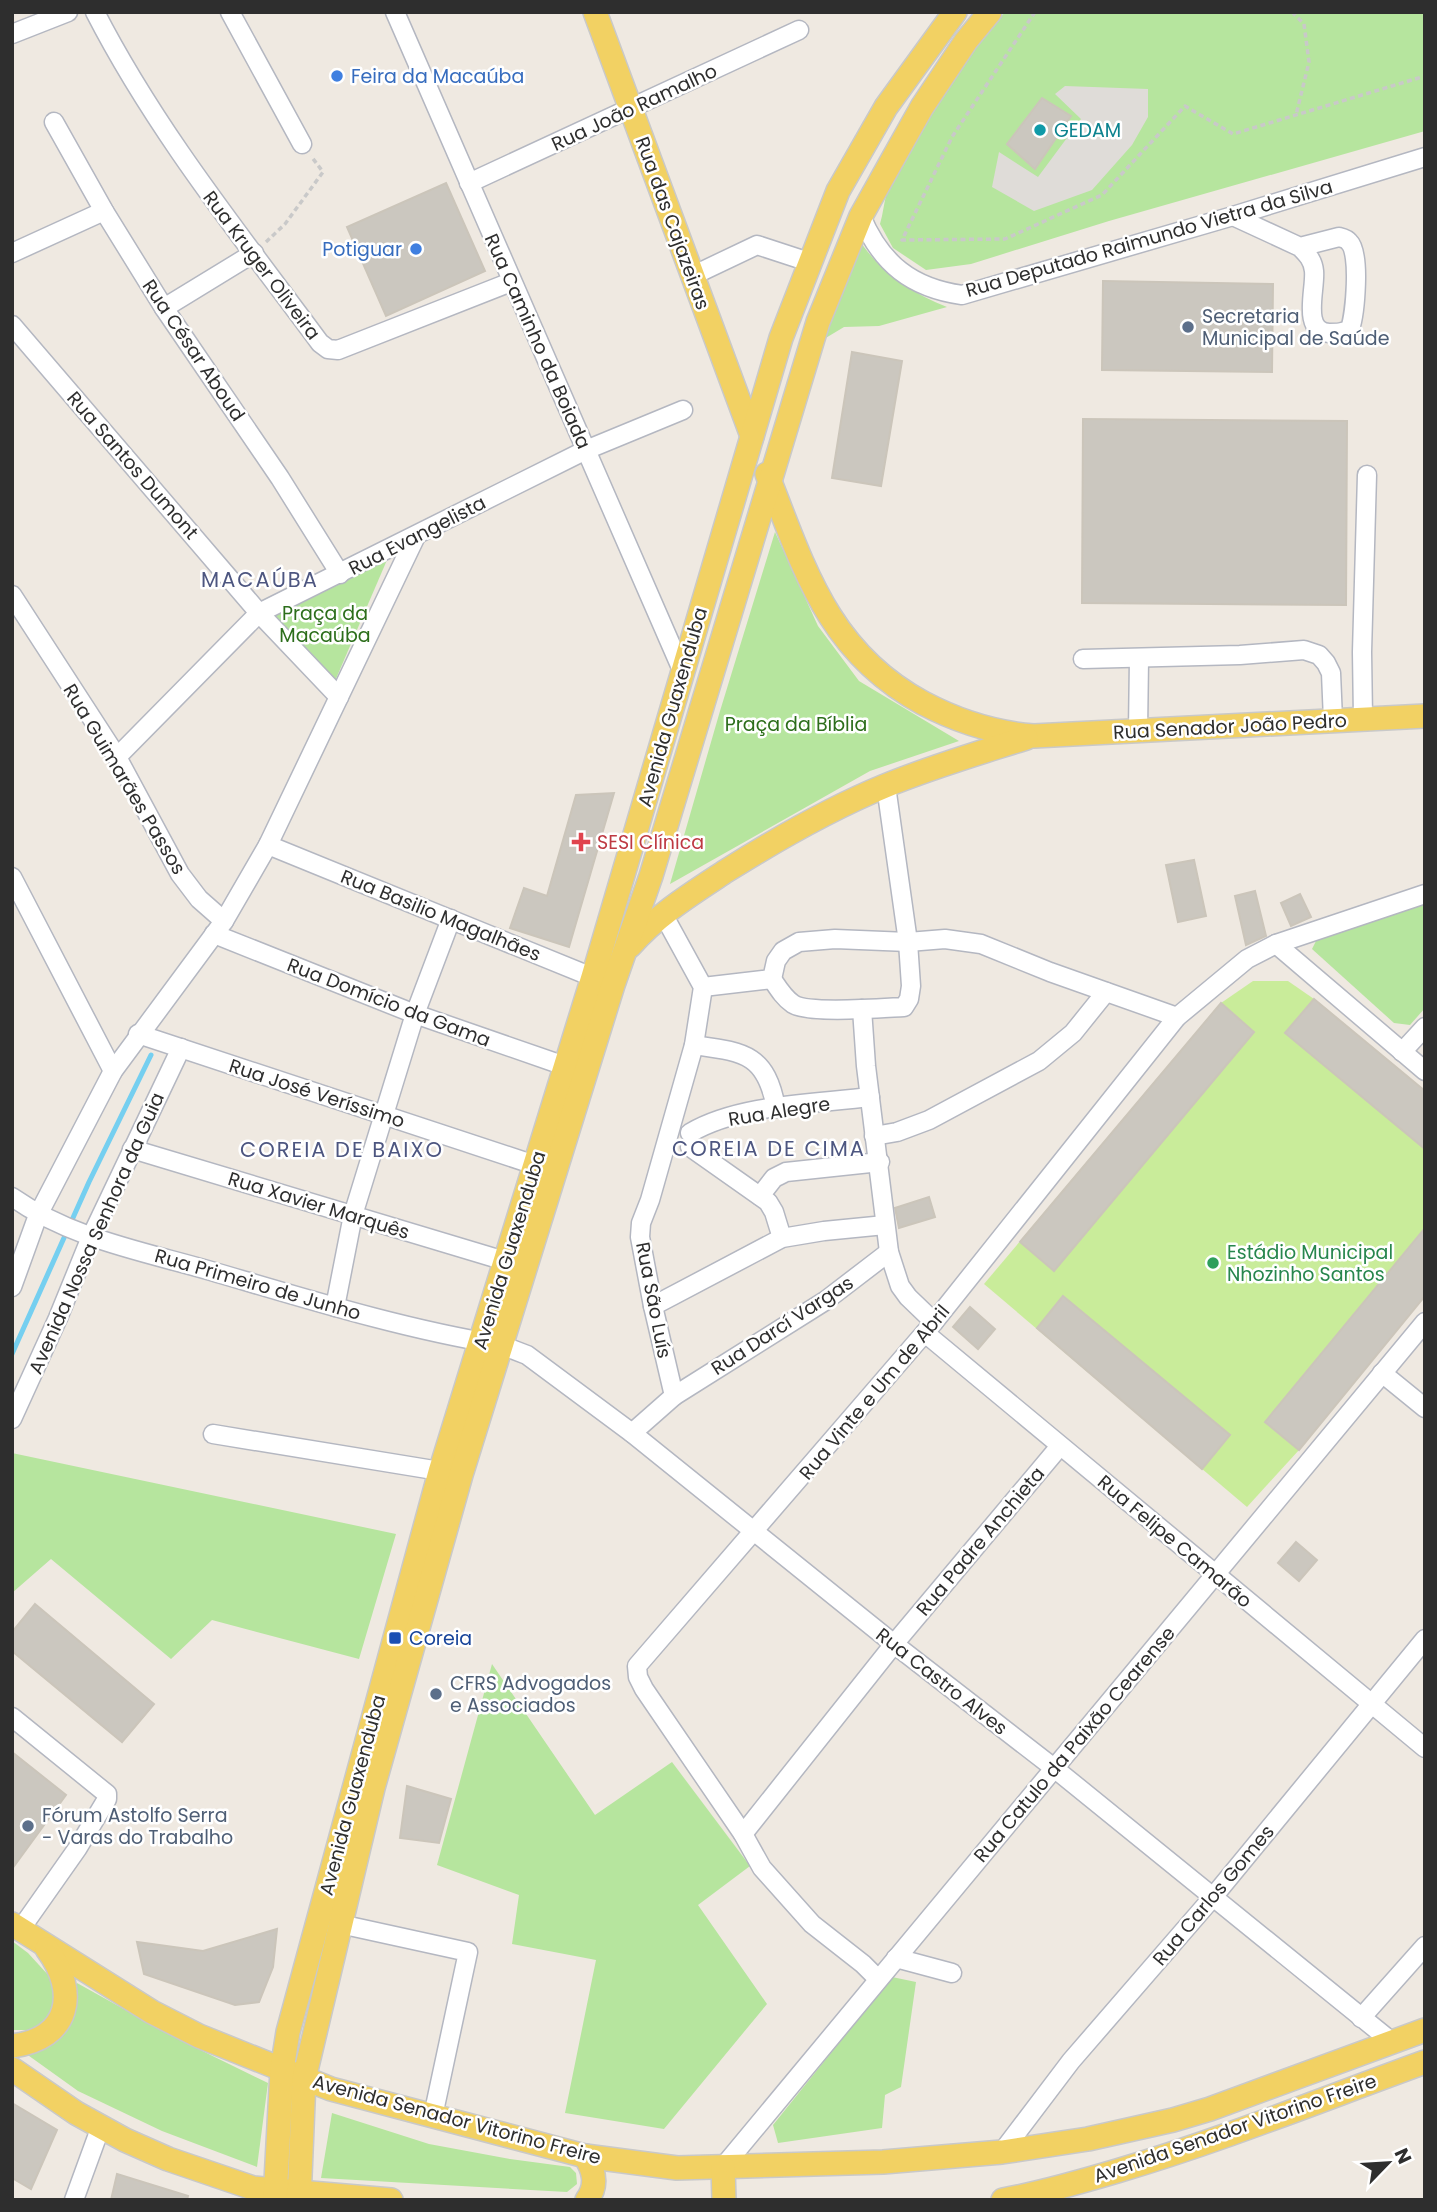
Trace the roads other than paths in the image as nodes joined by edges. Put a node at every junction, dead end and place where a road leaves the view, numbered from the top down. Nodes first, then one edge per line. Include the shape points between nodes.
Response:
1 (68, 12) edge
2 (95, 12) edge
3 (230, 12) edge
4 (395, 12) edge
5 (594, 12) edge
6 (955, 12) edge
7 (985, 16) edge
8 (799, 30) dead end
9 (12, 34) edge
10 (631, 110) junction
11 (54, 122) dead end
12 (302, 144) road end
13 (1425, 157) edge
14 (469, 183) junction
15 (104, 211) junction
16 (861, 216) junction
17 (1233, 216) junction
18 (1300, 247) junction
19 (12, 253) edge
20 (254, 253) junction
21 (809, 262) junction
22 (692, 276) junction
23 (511, 282) junction
24 (164, 308) junction
25 (12, 325) edge
26 (683, 410) dead end
27 (789, 415) junction
28 (751, 433) junction
29 (586, 450) junction
30 (1367, 475) dead end
31 (769, 480) junction
32 (416, 536) junction
33 (340, 573) junction
34 (12, 595) edge
35 (259, 613) junction
36 (1083, 659) dead end
37 (1139, 659) junction
38 (682, 670) junction
39 (339, 697) junction
40 (1425, 716) edge
41 (1363, 718) junction
42 (1333, 720) junction
43 (1138, 731) junction
44 (1034, 736) junction
45 (117, 757) junction
46 (886, 786) junction
47 (268, 845) junction
48 (651, 876) junction
49 (12, 877) edge
50 (1425, 894) edge
51 (663, 914) junction
52 (451, 919) junction
53 (219, 927) junction
54 (908, 942) junction
55 (1276, 944) junction
56 (623, 954) junction
57 (772, 979) junction
58 (603, 981) junction
59 (703, 987) junction
60 (1106, 992) junction
61 (862, 1009) junction
62 (415, 1014) junction
63 (1177, 1017) junction
64 (1425, 1027) edge
65 (138, 1034) junction
66 (694, 1045) junction
67 (181, 1048) junction
68 (1402, 1052) junction
69 (565, 1066) junction
70 (113, 1070) junction
71 (1425, 1071) edge
72 (870, 1097) junction
73 (776, 1108) junction
74 (385, 1115) junction
75 (874, 1136) junction
76 (132, 1149) junction
77 (880, 1162) junction
78 (535, 1165) junction
79 (760, 1196) junction
80 (12, 1197) edge
81 (353, 1216) junction
82 (45, 1218) junction
83 (885, 1225) junction
84 (85, 1235) junction
85 (782, 1238) junction
86 (889, 1252) junction
87 (505, 1261) junction
88 (12, 1287) edge
89 (653, 1306) junction
90 (335, 1307) junction
91 (1425, 1322) edge
92 (930, 1328) junction
93 (491, 1343) junction
94 (1382, 1373) junction
95 (674, 1396) junction
96 (1425, 1408) edge
97 (12, 1419) edge
98 (632, 1433) junction
99 (213, 1434) dead end
100 (1060, 1446) junction
101 (451, 1473) junction
102 (754, 1532) junction
103 (1215, 1574) junction
104 (1425, 1639) edge
105 (894, 1644) junction
106 (1372, 1704) junction
107 (12, 1717) edge
108 (1425, 1748) edge
109 (1054, 1768) junction
110 (743, 1833) junction
111 (1213, 1897) junction
112 (340, 1924) junction
113 (16, 1927) edge
114 (45, 1945) junction
115 (1425, 1946) edge
116 (896, 1958) junction
117 (952, 1973) dead end
118 (878, 1979) junction
119 (1361, 2018) junction
120 (1425, 2030) edge
121 (288, 2032) junction
122 (1392, 2042) junction
123 (12, 2046) edge
124 (243, 2054) junction
125 (1422, 2066) edge
126 (12, 2069) edge
127 (282, 2070) junction
128 (304, 2080) junction
129 (433, 2116) junction
130 (101, 2126) junction
131 (1002, 2152) junction
132 (585, 2155) junction
133 (723, 2167) junction
134 (276, 2196) edge
135 (299, 2197) edge
136 (74, 2200) edge
137 (391, 2200) edge
138 (587, 2200) edge
139 (724, 2200) edge
140 (1003, 2200) edge

1 - 9 street
2 - 20 street, Rua Kruger Oliveira via 147,104
3 - 12 street
4 - 14 street, Rua Caminho da Boiada
5 - 10 main road, Rua das Cajazeiras
6 - 21 main road, Avenida Guaxenduba via 886,107 838,191
7 - 16 main road, Avenida Guaxenduba via 922,107
8 - 10 street, Rua João Ramalho
10 - 14 street, Rua João Ramalho
10 - 22 main road, Rua das Cajazeiras
11 - 15 street, Rua César Aboud
13 - 17 street, Rua Deputado Raimundo Vietra da Silva
14 - 23 street, Rua Caminho da Boiada
15 - 19 street
15 - 24 street, Rua César Aboud
16 - 17 street, Rua Deputado Raimundo Vietra da Silva via 882,253 918,284 962,295
16 - 27 main road, Avenida Guaxenduba via 818,321
17 - 18 street
18 - 18 street via 1314,271 1315,326 1321,332 1340,334 1350,329 1355,316 1355,253 1349,242 1339,237
20 - 23 street, Rua Kruger Oliveira via 328,349 338,350
20 - 24 street
21 - 22 street via 757,244
21 - 28 main road, Avenida Guaxenduba
22 - 28 main road, Rua das Cajazeiras
23 - 29 street, Rua Caminho da Boiada
24 - 33 street, Rua César Aboud
25 - 35 street, Rua Santos Dumont
26 - 29 street, Rua Evangelista
27 - 28 main road via 768,432
27 - 31 main road, Avenida Guaxenduba
28 - 31 main road, Rua Senador João Pedro
28 - 38 main road, Avenida Guaxenduba
29 - 32 street, Rua Evangelista
29 - 38 street, Rua Caminho da Boiada
30 - 41 street
31 - 44 main road, Rua Senador João Pedro via 822,603 872,669 907,694 966,723
31 - 48 main road, Avenida Guaxenduba
32 - 33 street, Rua Evangelista
32 - 39 street
33 - 35 street, Rua Evangelista
34 - 45 street, Rua Guimarães Passos
35 - 39 street, Rua Santos Dumont
35 - 45 street, Rua Evangelista
36 - 37 street
37 - 42 street via 1304,650 1319,655 1331,673
37 - 43 street
38 - 48 main road via 692,681 695,701 653,842
38 - 58 main road, Avenida Guaxenduba
39 - 47 street
40 - 41 main road, Rua Senador João Pedro
41 - 42 main road, Rua Senador João Pedro
42 - 43 main road, Rua Senador João Pedro
43 - 44 main road, Rua Senador João Pedro
44 - 46 main road, Rua Senador João Pedro
45 - 53 street, Rua Guimarães Passos via 180,874
46 - 51 main road, Rua Senador João Pedro via 829,811 760,850
46 - 54 street
47 - 52 street, Rua Basilio Magalhães
47 - 53 street
48 - 56 main road, Avenida Guaxenduba
49 - 70 street
50 - 55 street, Rua Vinte e Um de Abril
51 - 56 main road, Rua Senador João Pedro
51 - 59 street
52 - 58 street, Rua Basilio Magalhães
52 - 62 street
53 - 62 street, Rua Domício da Gama
53 - 65 street
54 - 57 street via 799,942 783,951
54 - 60 street via 945,939 981,944
54 - 61 street via 911,985 904,1007
55 - 63 street, Rua Vinte e Um de Abril via 1247,959
55 - 68 street
56 - 58 main road, Avenida Guaxenduba
57 - 59 street
57 - 61 street via 795,1006
58 - 69 main road, Avenida Guaxenduba
58 - 93 main road, Avenida Guaxenduba
59 - 66 street, Rua São Luís
60 - 63 street
60 - 75 street via 1073,1033 1039,1061 929,1120
61 - 72 street, Rua Felipe Camarão
62 - 69 street, Rua Domício da Gama
62 - 74 street
63 - 92 street, Rua Vinte e Um de Abril
64 - 68 street
65 - 67 street, Rua José Veríssimo
65 - 70 street
66 - 73 street via 749,1057 767,1076
66 - 89 street, Rua São Luís via 641,1223 642,1256
67 - 74 street, Rua José Veríssimo
67 - 76 street, Avenida Nossa Senhora da Guia
68 - 71 street
69 - 78 main road, Avenida Guaxenduba
70 - 82 street
72 - 73 street, Rua Alegre
72 - 75 street, Rua Felipe Camarão
73 - 79 street, Rua Alegre via 705,1124 690,1140
74 - 78 street, Rua José Veríssimo
74 - 81 street
75 - 77 street, Rua Felipe Camarão
76 - 81 street, Rua Xavier Marquês
76 - 84 street, Avenida Nossa Senhora da Guia
77 - 79 street via 786,1172 774,1178
77 - 83 street, Rua Felipe Camarão
78 - 87 main road, Avenida Guaxenduba
79 - 85 street via 775,1213
80 - 82 street, Rua Primeiro de Junho
81 - 87 street, Rua Xavier Marquês
81 - 90 street
82 - 84 street, Rua Primeiro de Junho
82 - 88 street
83 - 85 street
83 - 86 street, Rua Felipe Camarão
84 - 90 street, Rua Primeiro de Junho
84 - 97 street, Avenida Nossa Senhora da Guia via 58,1318
85 - 89 street
86 - 92 street, Rua Felipe Camarão via 900,1286
86 - 95 street, Rua Darcí Vargas via 825,1301
87 - 93 main road, Avenida Guaxenduba
89 - 95 street, Rua São Luís
90 - 93 street, Rua Primeiro de Junho
91 - 94 street, Rua Catulo da Paixão Cearense
92 - 100 street, Rua Felipe Camarão
92 - 102 street, Rua Vinte e Um de Abril
93 - 98 street, Rua Castro Alves via 527,1355
93 - 101 main road, Avenida Guaxenduba
94 - 96 street
94 - 103 street, Rua Catulo da Paixão Cearense
95 - 98 street
98 - 102 street, Rua Castro Alves
99 - 101 street
100 - 103 street, Rua Felipe Camarão
100 - 105 street, Rua Padre Anchieta
101 - 112 main road, Avenida Guaxenduba
101 - 121 main road, Avenida Guaxenduba
102 - 105 street, Rua Castro Alves
102 - 110 street, Rua Vinte e Um de Abril via 637,1666 645,1689
103 - 106 street, Rua Felipe Camarão
103 - 109 street, Rua Catulo da Paixão Cearense
104 - 106 street, Rua Carlos Gomes
105 - 109 street, Rua Castro Alves
105 - 110 street, Rua Padre Anchieta
106 - 108 street, Rua Felipe Camarão
106 - 111 street, Rua Carlos Gomes
107 - 113 street via 107,1794 77,1849
109 - 111 street, Rua Castro Alves
109 - 116 street, Rua Catulo da Paixão Cearense
110 - 118 street, Rua Vinte e Um de Abril via 782,1892 812,1924
111 - 119 street, Rua Castro Alves
111 - 131 street, Rua Carlos Gomes via 1071,2061
112 - 128 main road, Avenida Guaxenduba
112 - 129 street via 468,1952
113 - 114 main road, Avenida Senador Vitorino Freire
114 - 123 main road via 63,1982 64,2012 46,2036
114 - 124 main road, Avenida Senador Vitorino Freire via 152,2012
115 - 119 street
116 - 117 street
116 - 118 street, Rua Catulo da Paixão Cearense
118 - 133 street, Rua Catulo da Paixão Cearense
119 - 122 street, Rua Castro Alves
120 - 122 main road, Avenida Senador Vitorino Freire
121 - 124 main road via 262,2052
121 - 127 main road, Avenida Guaxenduba
122 - 131 main road, Avenida Senador Vitorino Freire via 1173,2120
124 - 127 main road, Avenida Senador Vitorino Freire
125 - 140 main road, Avenida Senador Vitorino Freire via 1150,2161
126 - 130 main road
127 - 128 main road, Avenida Senador Vitorino Freire
127 - 134 main road, Avenida Guaxenduba
128 - 129 main road, Avenida Senador Vitorino Freire
128 - 135 main road, Avenida Guaxenduba
129 - 132 main road, Avenida Senador Vitorino Freire
130 - 134 main road via 168,2159
130 - 136 street
131 - 133 main road, Avenida Senador Vitorino Freire via 883,2162
132 - 133 main road, Avenida Senador Vitorino Freire via 677,2168
132 - 138 main road via 594,2179
133 - 139 main road
134 - 135 main road
135 - 137 main road

